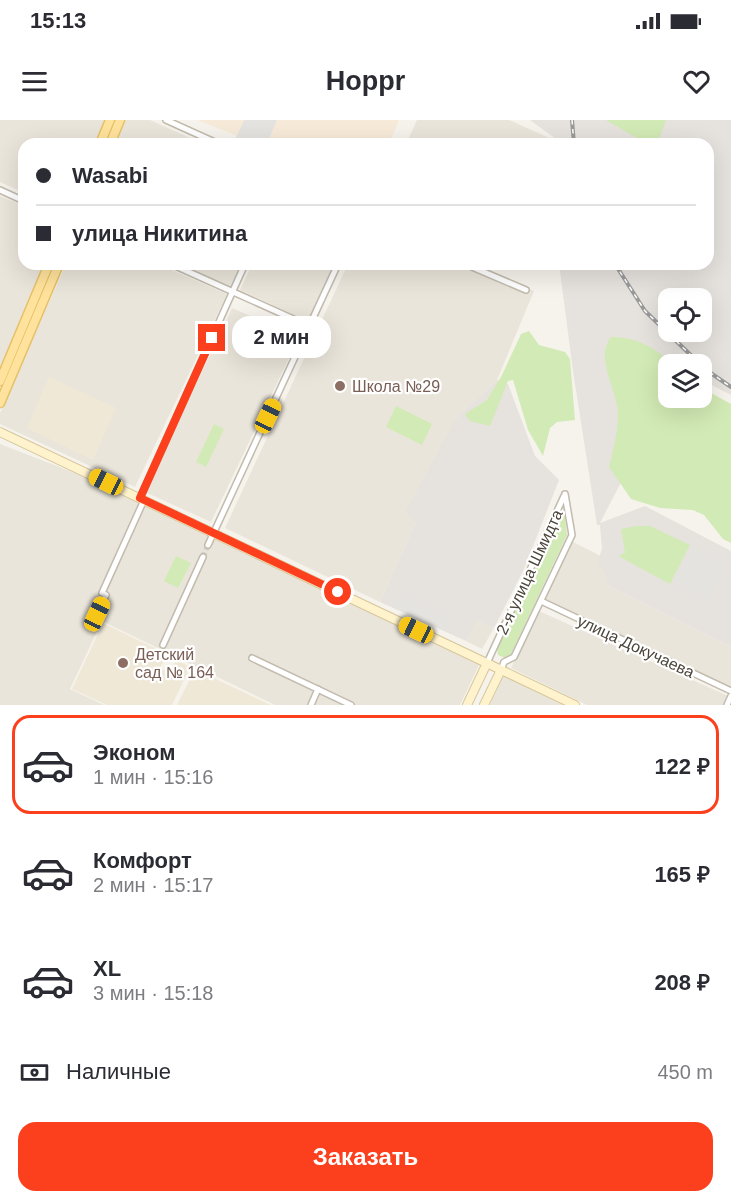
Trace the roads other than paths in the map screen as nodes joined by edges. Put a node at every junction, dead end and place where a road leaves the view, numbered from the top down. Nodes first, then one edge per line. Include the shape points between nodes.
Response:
1 (110, 120) edge
2 (120, 120) edge
3 (166, 120) edge
4 (102, 138) edge
5 (112, 138) edge
6 (206, 138) edge
7 (0, 190) edge
8 (18, 198) edge
9 (46, 270) edge
10 (56, 270) edge
11 (184, 270) edge
12 (242, 270) edge
13 (335, 270) edge
14 (479, 270) edge
15 (526, 290) dead end
16 (233, 292) junction
17 (309, 326) junction
18 (0, 381) edge
19 (0, 403) edge
20 (0, 432) edge
21 (142, 499) junction
22 (214, 533) junction
23 (208, 545) tunnel mouth
24 (203, 557) tunnel mouth
25 (541, 601) junction
26 (97, 614) dead end
27 (162, 645) dead end
28 (252, 658) dead end
29 (487, 663) junction
30 (501, 670) junction
31 (318, 689) junction
32 (731, 691) edge
33 (731, 696) edge
34 (311, 705) edge
35 (351, 705) edge
36 (468, 705) edge
37 (484, 705) edge
38 (575, 705) edge
39 (727, 705) edge

1 - 4 main road
2 - 5 main road
3 - 6 street
7 - 8 street
9 - 18 main road
10 - 19 main road
11 - 16 street
12 - 16 street
13 - 17 street
14 - 15 street
16 - 17 street
16 - 21 street
17 - 22 street
20 - 21 street
21 - 22 street
21 - 26 street
22 - 23 street
22 - 29 street
24 - 27 street
25 - 29 street, 2-я улица Шмидта via 572,535 565,494
25 - 30 street, 2-я улица Шмидта via 514,657 504,662
25 - 32 street, улица Докучаева
28 - 31 street
29 - 30 street
29 - 36 street
30 - 37 street
30 - 38 street
31 - 34 street
31 - 35 street
33 - 39 street

